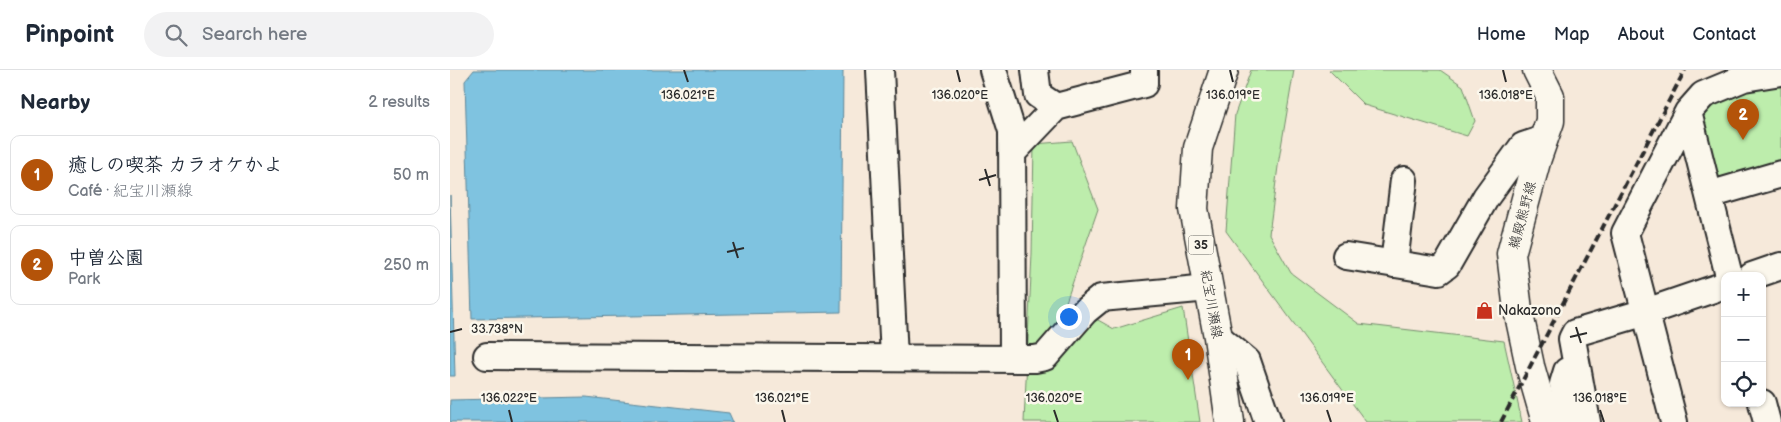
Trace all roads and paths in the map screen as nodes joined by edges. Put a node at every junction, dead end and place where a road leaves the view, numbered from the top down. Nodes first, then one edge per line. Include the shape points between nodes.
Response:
1 (880, 70) edge
2 (993, 70) edge
3 (1035, 70) edge
4 (1144, 70) edge
5 (1224, 70) edge
6 (1536, 70) edge
7 (1781, 72) edge
8 (1056, 107) junction
9 (1688, 112) junction
10 (1544, 139) junction
11 (1012, 153) junction
12 (1781, 174) edge
13 (1404, 180) dead end
14 (1709, 195) junction
15 (1346, 256) dead end
16 (1394, 264) junction
17 (1781, 266) edge
18 (1728, 272) edge
19 (1764, 272) edge
20 (1721, 286) edge
21 (1209, 288) junction
22 (1646, 312) junction
23 (1218, 337) junction
24 (1574, 350) junction
25 (487, 356) dead end
26 (894, 358) junction
27 (1013, 359) junction
28 (1763, 407) edge
29 (1230, 422) edge
30 (1268, 422) edge
31 (1546, 422) edge
32 (1561, 422) edge
33 (1587, 422) edge
34 (1674, 422) edge
35 (1767, 422) edge

1 - 26 street
2 - 11 street via 1012,131
3 - 8 street via 1038,95
4 - 8 street via 1144,84
5 - 21 main road, 紀宝川瀬線 / 35 via 1198,148 1194,209
6 - 10 main road, 鵜殿熊野線 via 1550,96 1550,122
7 - 9 street via 1744,78 1703,95
8 - 11 street
9 - 14 street
9 - 22 street via 1625,233
10 - 16 street via 1523,146 1486,196 1447,264 1439,271
10 - 31 main road, 鵜殿熊野線 via 1511,254 1518,310
11 - 27 street
12 - 14 street
13 - 16 street
14 - 18 street
15 - 16 street
17 - 19 street
20 - 22 street
21 - 23 main road, 紀宝川瀬線 / 35
21 - 27 street via 1101,298 1045,356
22 - 24 street via 1575,333 1572,339
22 - 34 street
23 - 29 main road, 紀宝川瀬線 / 35
23 - 30 street via 1246,361
24 - 32 street via 1563,384 1566,401
24 - 33 street
25 - 26 street
26 - 27 street
28 - 35 street

